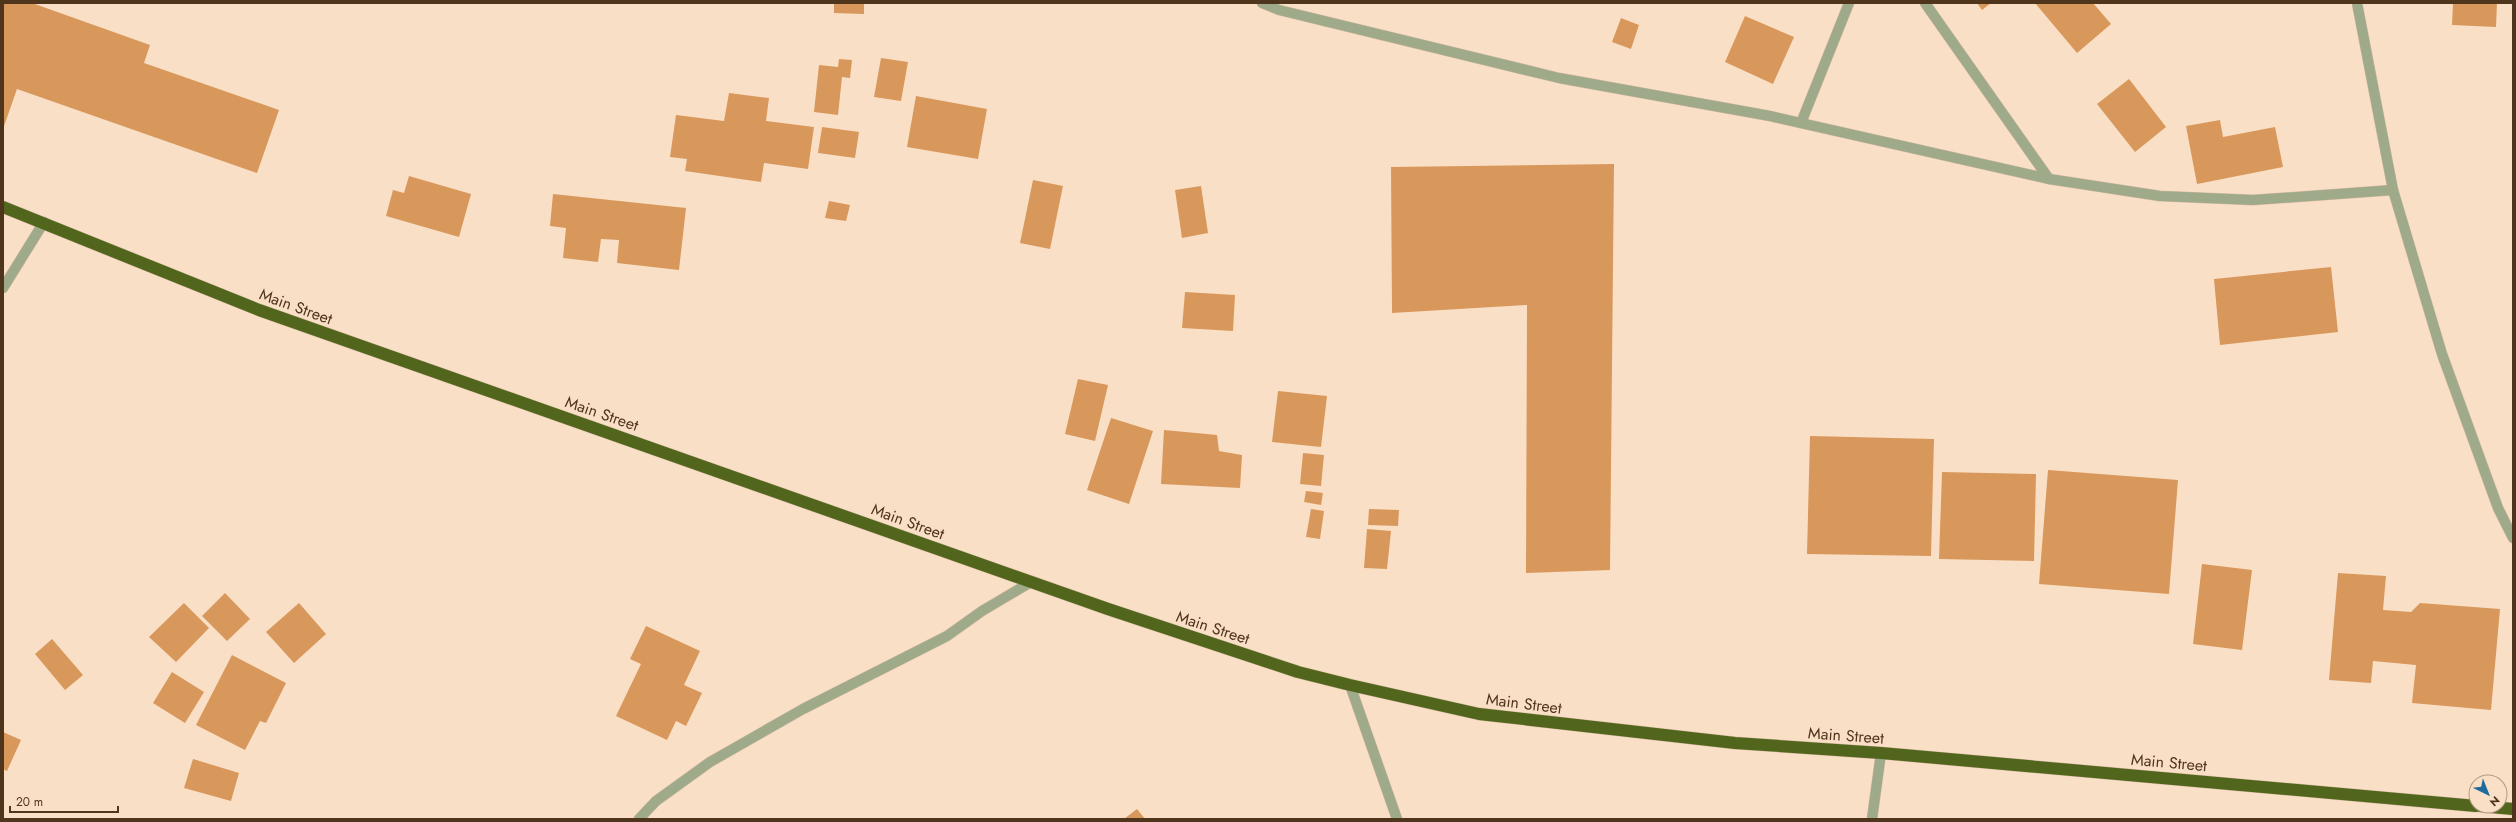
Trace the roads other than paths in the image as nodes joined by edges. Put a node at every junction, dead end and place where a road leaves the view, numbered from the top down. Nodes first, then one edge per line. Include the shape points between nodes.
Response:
1 (1262, 3) edge
2 (1849, 3) edge
3 (1925, 3) edge
4 (2357, 3) edge
5 (1801, 123) junction
6 (2049, 179) junction
7 (2393, 190) junction
8 (3, 207) edge
9 (44, 222) junction
10 (3, 288) edge
11 (2513, 538) edge
12 (1031, 582) junction
13 (1350, 684) junction
14 (1881, 753) junction
15 (2468, 805) edge
16 (639, 819) edge
17 (1397, 819) edge
18 (1872, 819) edge

1 - 5 street via 1279,10 1559,78
2 - 5 street
3 - 6 street
4 - 7 street
5 - 6 street
6 - 7 street via 2160,196 2253,200
7 - 11 street via 2442,354 2498,508
8 - 9 highway, Main Street
9 - 10 street
9 - 12 highway, Main Street via 259,310
12 - 13 highway, Main Street via 1298,672
12 - 16 street via 982,610 947,636 803,709 710,762 656,801
13 - 14 highway, Main Street via 1479,714 1735,743
13 - 17 street
14 - 15 highway, Main Street
14 - 18 street

